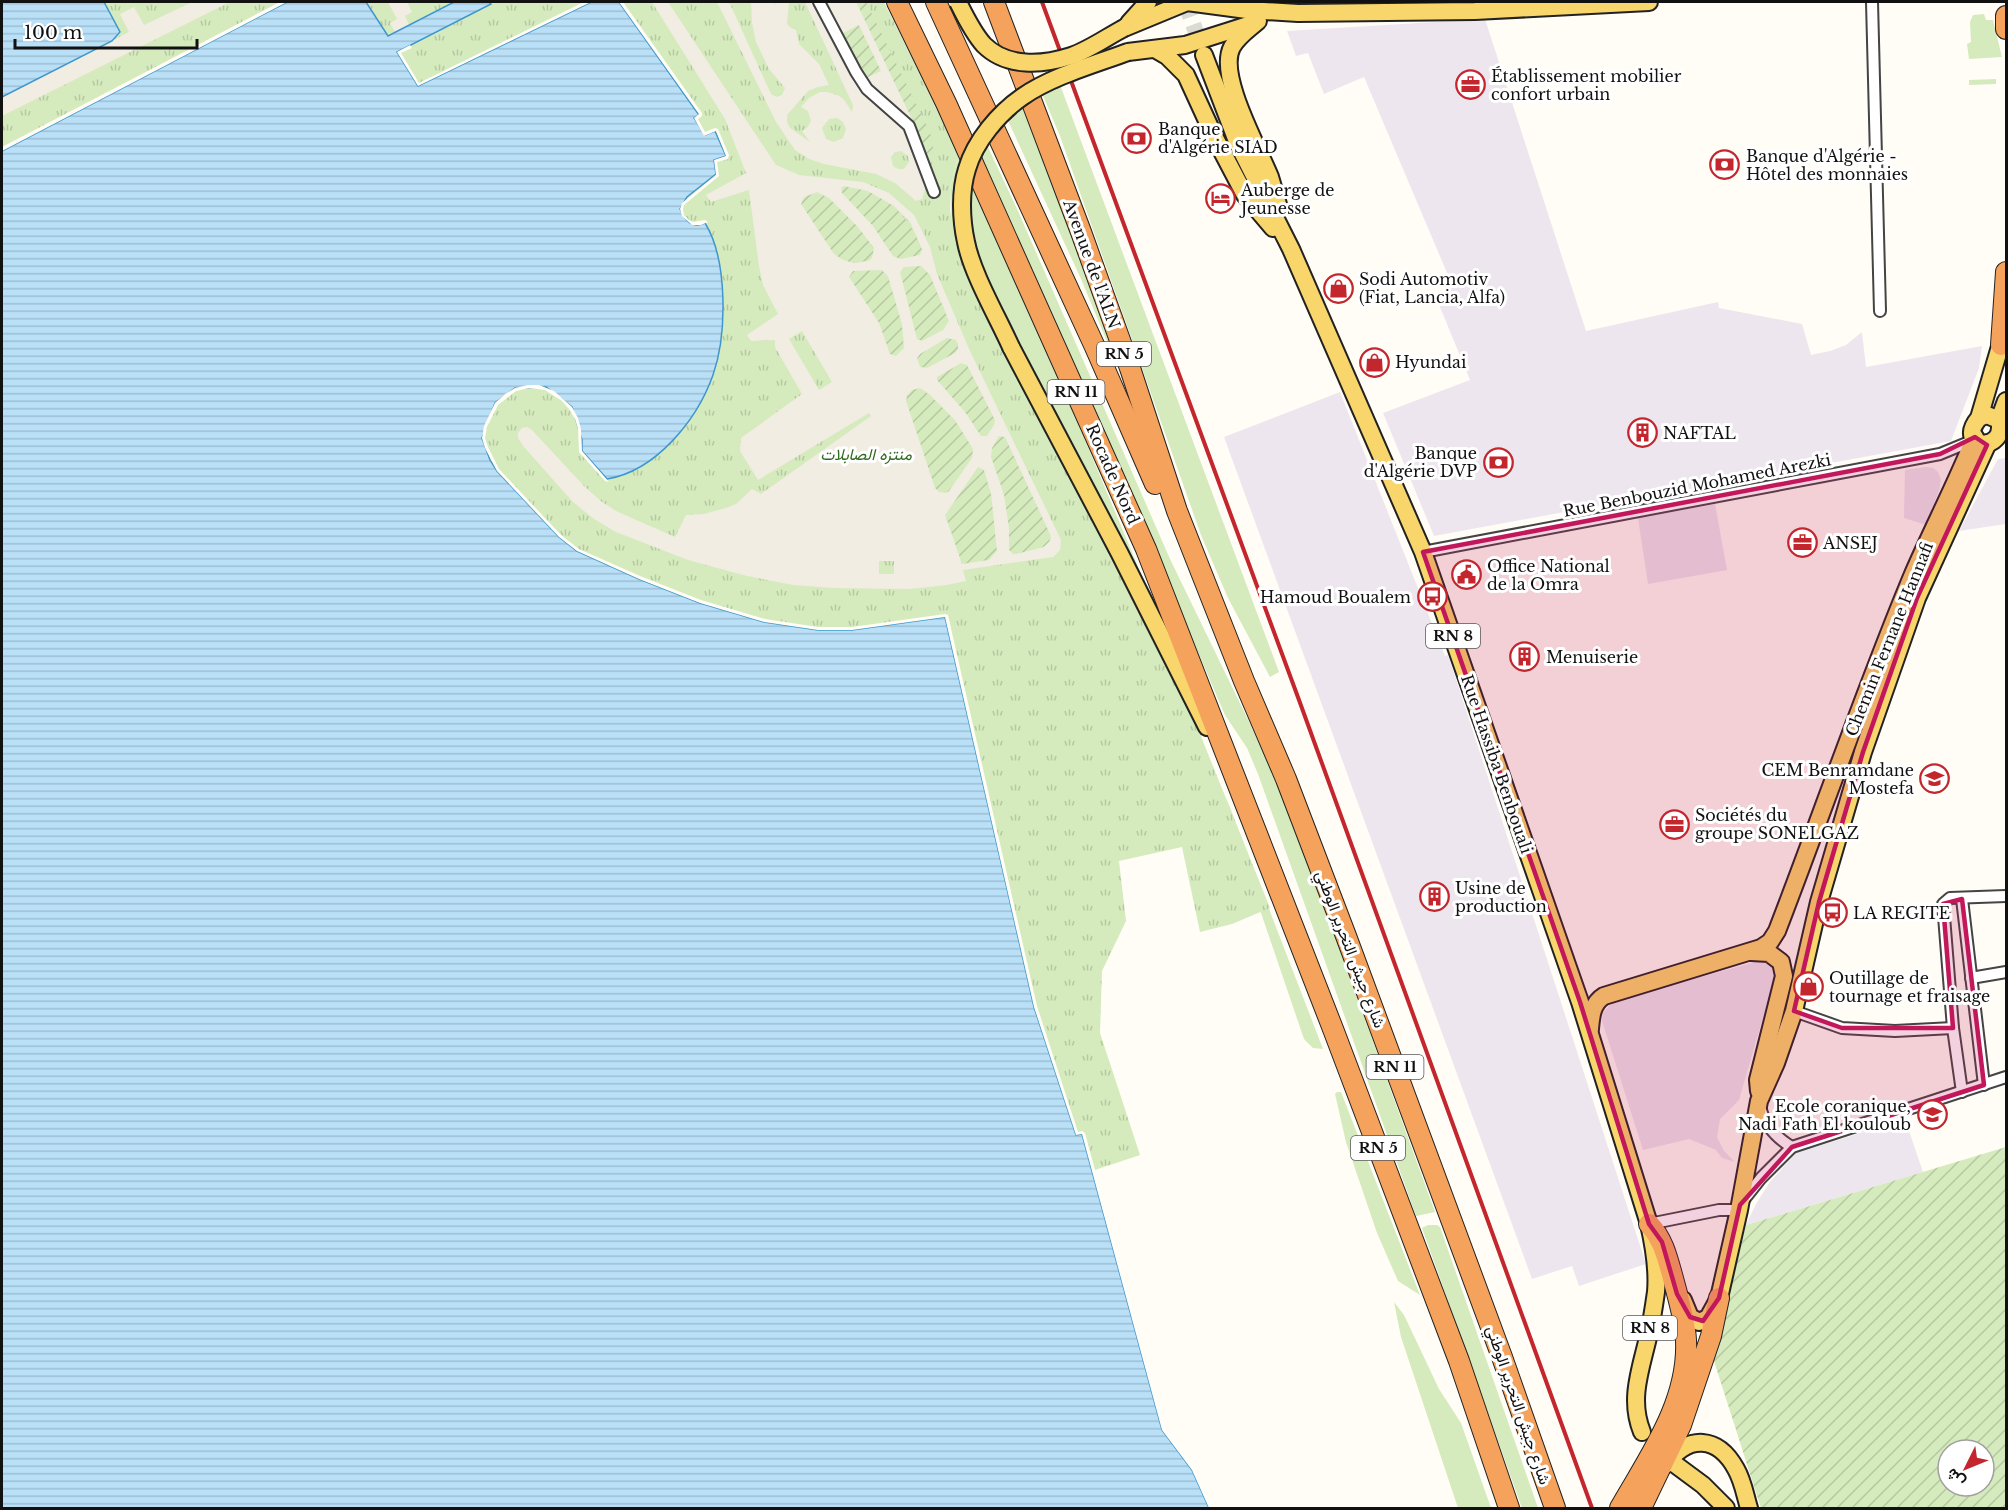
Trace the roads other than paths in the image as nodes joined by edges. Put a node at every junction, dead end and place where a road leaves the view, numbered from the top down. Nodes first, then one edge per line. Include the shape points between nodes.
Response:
1 (819, 2) edge
2 (897, 2) edge
3 (936, 2) edge
4 (958, 2) edge
5 (983, 2) edge
6 (994, 2) edge
7 (1148, 2) edge
8 (1319, 2) edge
9 (1345, 2) edge
10 (1555, 2) edge
11 (1649, 2) edge
12 (1872, 2) edge
13 (1536, 7) junction
14 (1380, 11) junction
15 (1298, 13) junction
16 (2007, 16) edge
17 (1258, 21) junction
18 (1124, 28) junction
19 (2007, 28) edge
20 (1155, 49) junction
21 (1204, 55) tunnel mouth
22 (1023, 80) junction
23 (934, 192) dead end
24 (1291, 249) junction
25 (2007, 272) edge
26 (1880, 311) dead end
27 (2007, 321) edge
28 (2001, 345) junction
29 (2007, 401) edge
30 (1979, 418) junction
31 (2003, 427) edge
32 (1979, 441) junction
33 (1423, 552) junction
34 (1225, 629) junction
35 (1239, 790) junction
36 (2007, 896) edge
37 (1962, 899) junction
38 (1750, 952) junction
39 (2007, 972) edge
40 (1971, 978) junction
41 (1794, 1011) junction
42 (1953, 1028) junction
43 (1590, 1033) junction
44 (2007, 1077) edge
45 (1984, 1085) junction
46 (1962, 1092) junction
47 (1759, 1101) junction
48 (1792, 1148) junction
49 (1739, 1207) junction
50 (1649, 1224) junction
51 (1677, 1294) junction
52 (1719, 1298) junction
53 (1642, 1432) dead end
54 (1676, 1465) dead end
55 (1645, 1501) edge
56 (1509, 1509) edge
57 (1555, 1509) edge
58 (1620, 1509) edge
59 (1726, 1509) edge
60 (1749, 1509) edge

1 - 23 street via 867,89 909,126
2 - 35 highway, Rocade Nord / RN 11 via 1146,549
3 - 34 highway, RN 11 via 1095,347 1204,600
4 - 18 main road, bridge via 985,46 1005,59 1031,64 1072,56
5 - 22 highway
6 - 22 highway, Avenue de l'ALN / RN 5
7 - 18 main road
8 - 15 main road
9 - 14 main road
10 - 13 street
11 - 13 main road
12 - 26 street
13 - 14 main road
14 - 15 main road
15 - 17 main road
15 - 18 main road via 1187,2
16 - 19 highway
17 - 20 main road via 1204,40
17 - 24 main road via 1232,47 1229,73 1270,178
20 - 24 main road via 1186,75 1245,195
20 - 35 main road, bridge via 1128,52 1061,77 1023,96 1004,112 982,138 967,168 962,205 966,242 1011,347
21 - 24 main road, RN 8 via 1238,144
22 - 34 highway, Avenue de l'ALN / RN 5 via 1093,264 1177,511
24 - 33 main road, Rue Hassiba Benbouali / RN 8
25 - 28 highway
27 - 28 main road
28 - 30 main road
29 - 31 main road
30 - 31 main road via 1987,416
30 - 32 main road via 1974,425
31 - 32 main road via 2000,439 1992,444
32 - 33 street, Rue Benbouzid Mohamed Arezki via 1940,454
32 - 38 main road, Chemin Fernane Hannafi via 1914,573 1846,742 1777,931 1770,942
32 - 41 main road, Chemin Fernane Hannafi via 1917,598 1863,752
33 - 43 main road, Rue Hassiba Benbouali / RN 8
34 - 57 highway, شارع جيش التحرير الوطني / RN 11 via 1346,936
35 - 56 highway, RN 5 via 1450,1340
36 - 37 street
37 - 40 street
37 - 42 street via 1950,898 1943,904
38 - 43 main road, Chemin Fernane Hannafi via 1604,996 1595,1007
38 - 47 main road via 1769,953 1781,962 1784,976 1758,1080
39 - 40 street
40 - 45 street
41 - 42 street via 1842,1028
41 - 47 main road, Chemin Fernane Hannafi
42 - 46 street
43 - 50 main road, Rue Hassiba Benbouali / RN 8
44 - 45 street
45 - 46 street
46 - 48 street
47 - 48 street via 1770,1129
47 - 49 main road, Chemin Fernane Hannafi
48 - 49 street via 1761,1178
49 - 50 street
49 - 52 main road, Chemin Fernane Hannafi
50 - 51 highway via 1662,1242
50 - 53 main road, RN 8 via 1656,1282 1636,1387 1635,1403
51 - 52 main road via 1690,1317 1699,1322 1708,1318
51 - 58 highway via 1686,1336 1683,1374 1674,1409
52 - 55 highway via 1682,1425
54 - 59 main road
55 - 60 main road via 1676,1452 1689,1444 1705,1443 1719,1448 1735,1467

